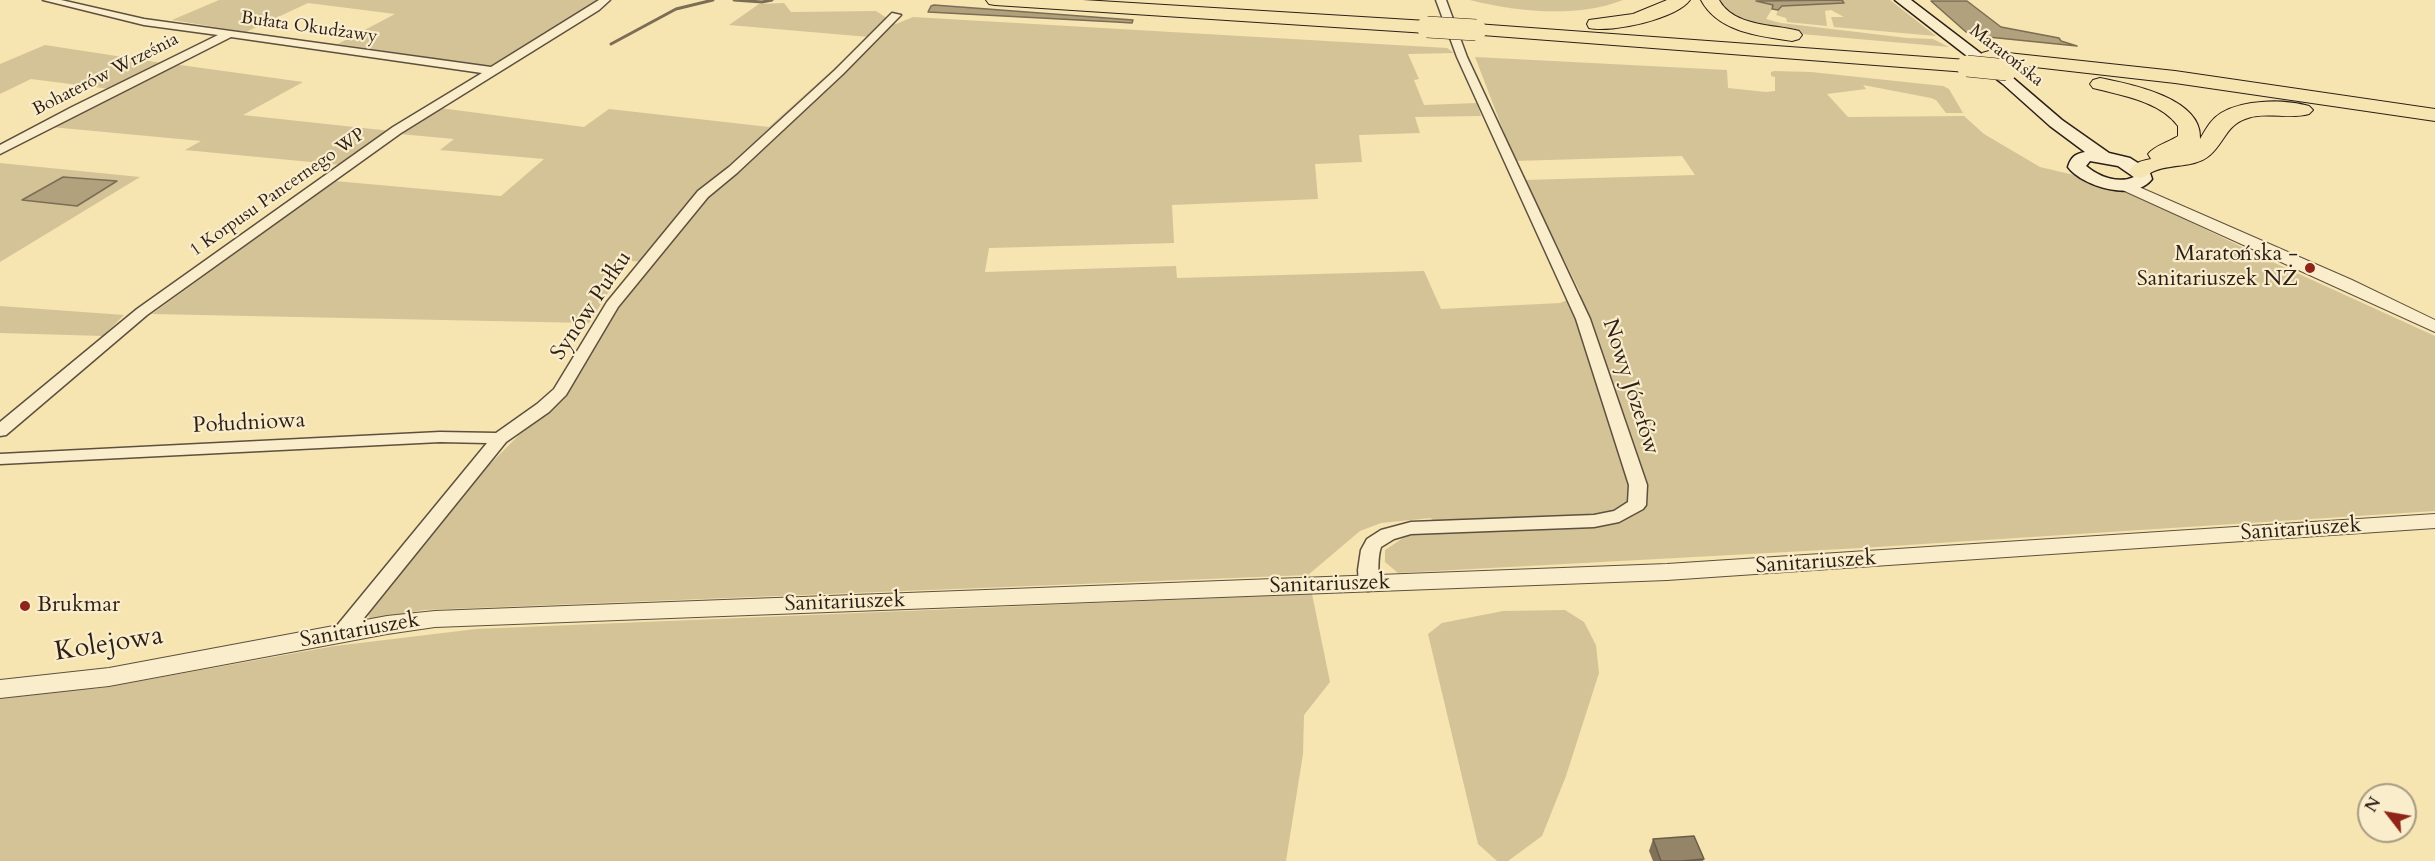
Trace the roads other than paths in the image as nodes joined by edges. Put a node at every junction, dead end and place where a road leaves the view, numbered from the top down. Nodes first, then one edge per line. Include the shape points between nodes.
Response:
1 (48, 0) edge
2 (96, 0) edge
3 (996, 0) edge
4 (1152, 0) edge
5 (1441, 0) edge
6 (1681, 0) edge
7 (1710, 0) edge
8 (1902, 0) edge
9 (600, 4) edge
10 (77, 7) junction
11 (896, 15) dead end
12 (1425, 22) junction
13 (1543, 24) junction
14 (1474, 25) junction
15 (230, 34) junction
16 (1864, 46) junction
17 (495, 71) junction
18 (2059, 76) junction
19 (2435, 114) edge
20 (2367, 116) junction
21 (2056, 123) junction
22 (2435, 126) edge
23 (0, 150) edge
24 (2103, 156) junction
25 (2083, 158) junction
26 (2132, 175) junction
27 (2435, 327) edge
28 (0, 431) edge
29 (500, 438) junction
30 (0, 459) edge
31 (2435, 521) edge
32 (1368, 584) junction
33 (340, 634) junction
34 (227, 655) joint
35 (0, 689) edge

1 - 10 street, Bułata Okudżawy
2 - 10 street
3 - 12 highway
4 - 12 highway
5 - 32 street, Nowy Józefów via 1462,57 1583,319 1638,485 1637,505 1620,516 1594,521 1389,532 1372,543 1367,558
6 - 13 highway via 1647,17 1615,23
7 - 16 highway via 1719,13 1741,24
8 - 21 main road, Maratońska
9 - 17 street, 1 Korpusu Pancernego WP
10 - 15 street, Bułata Okudżawy via 144,22
11 - 29 street, Synów Pułku via 839,72 703,194 612,305 560,392
12 - 14 highway, bridge
13 - 14 highway
13 - 16 highway
14 - 18 highway, bridge
15 - 17 street, Bułata Okudżawy
15 - 23 street, Bohaterów Września
16 - 19 highway via 2199,81
17 - 28 street, 1 Korpusu Pancernego WP via 398,130 142,312
18 - 20 highway
18 - 26 highway via 2139,94 2171,109 2188,123 2189,139
20 - 22 highway
20 - 26 highway via 2276,109 2240,114 2222,122 2196,154 2144,167
21 - 24 main road, Maratońska
21 - 25 main road, Maratońska
24 - 25 main road
24 - 26 main road
25 - 26 main road, Maratońska via 2077,167 2099,180
26 - 27 street via 2219,227
29 - 30 street, Południowa via 440,437
29 - 33 street, Synów Pułku
31 - 32 street, Sanitariuszek via 1667,572
32 - 33 street, Sanitariuszek via 435,619
33 - 34 street, Sanitariuszek
34 - 35 street, Kolejowa via 82,681

